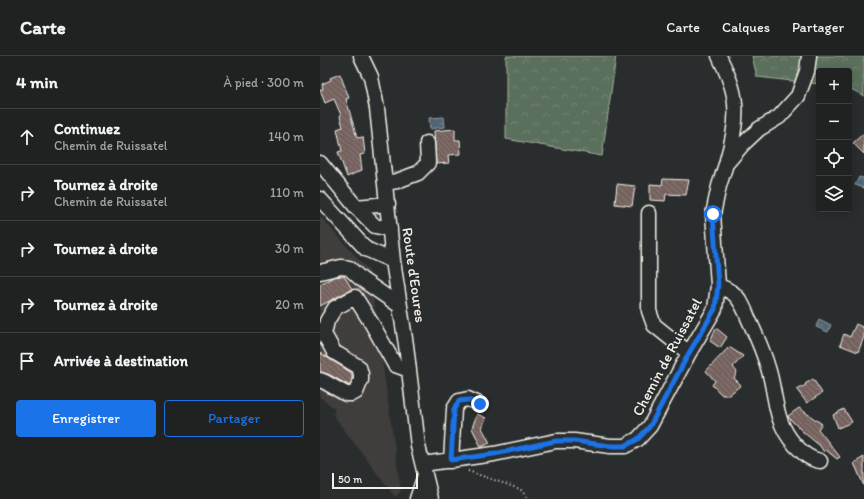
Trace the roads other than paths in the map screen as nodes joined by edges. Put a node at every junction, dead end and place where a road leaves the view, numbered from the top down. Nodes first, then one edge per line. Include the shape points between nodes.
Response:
1 (361, 56) edge
2 (719, 56) edge
3 (809, 56) edge
4 (428, 143) dead end
5 (320, 163) edge
6 (726, 164) junction
7 (385, 182) junction
8 (320, 199) edge
9 (388, 204) junction
10 (356, 207) junction
11 (649, 213) dead end
12 (390, 229) junction
13 (393, 261) junction
14 (320, 272) edge
15 (718, 285) junction
16 (400, 306) junction
17 (689, 353) junction
18 (409, 370) junction
19 (320, 380) edge
20 (480, 404) dead end
21 (451, 460) junction
22 (820, 461) dead end
23 (424, 470) junction
24 (417, 499) edge
25 (430, 499) edge

1 - 7 street, Route d'Eoures via 371,77 377,108
2 - 6 street via 728,74 735,104 733,137
3 - 6 street, Chemin de Ruissatel via 807,71 798,96 779,117 759,129 742,144
4 - 7 street via 428,163 418,173 397,181
5 - 10 street
6 - 15 street, Chemin de Ruissatel via 713,214
7 - 9 street, Route d'Eoures
8 - 13 street via 366,249
9 - 10 street
9 - 12 street, Route d'Eoures
10 - 12 street via 375,226
11 - 17 street via 649,311 654,325
12 - 13 street, Route d'Eoures
13 - 16 street, Route d'Eoures
14 - 16 street via 341,267 349,268
15 - 17 street, Chemin de Ruissatel via 715,309
15 - 22 street via 741,302 762,346 778,414 788,437 803,453
16 - 18 street, Route d'Eoures
17 - 21 street, Chemin de Ruissatel via 650,426 638,439 625,446 556,441
18 - 19 street via 395,365 355,297 335,308 327,321 324,334 334,352 359,367 361,380 356,392 346,394
18 - 23 street, Route d'Eoures via 418,446
20 - 21 street via 468,400 459,401 454,409
21 - 23 street, Chemin de Ruissatel
23 - 24 street
23 - 25 street, Route d'Eoures

